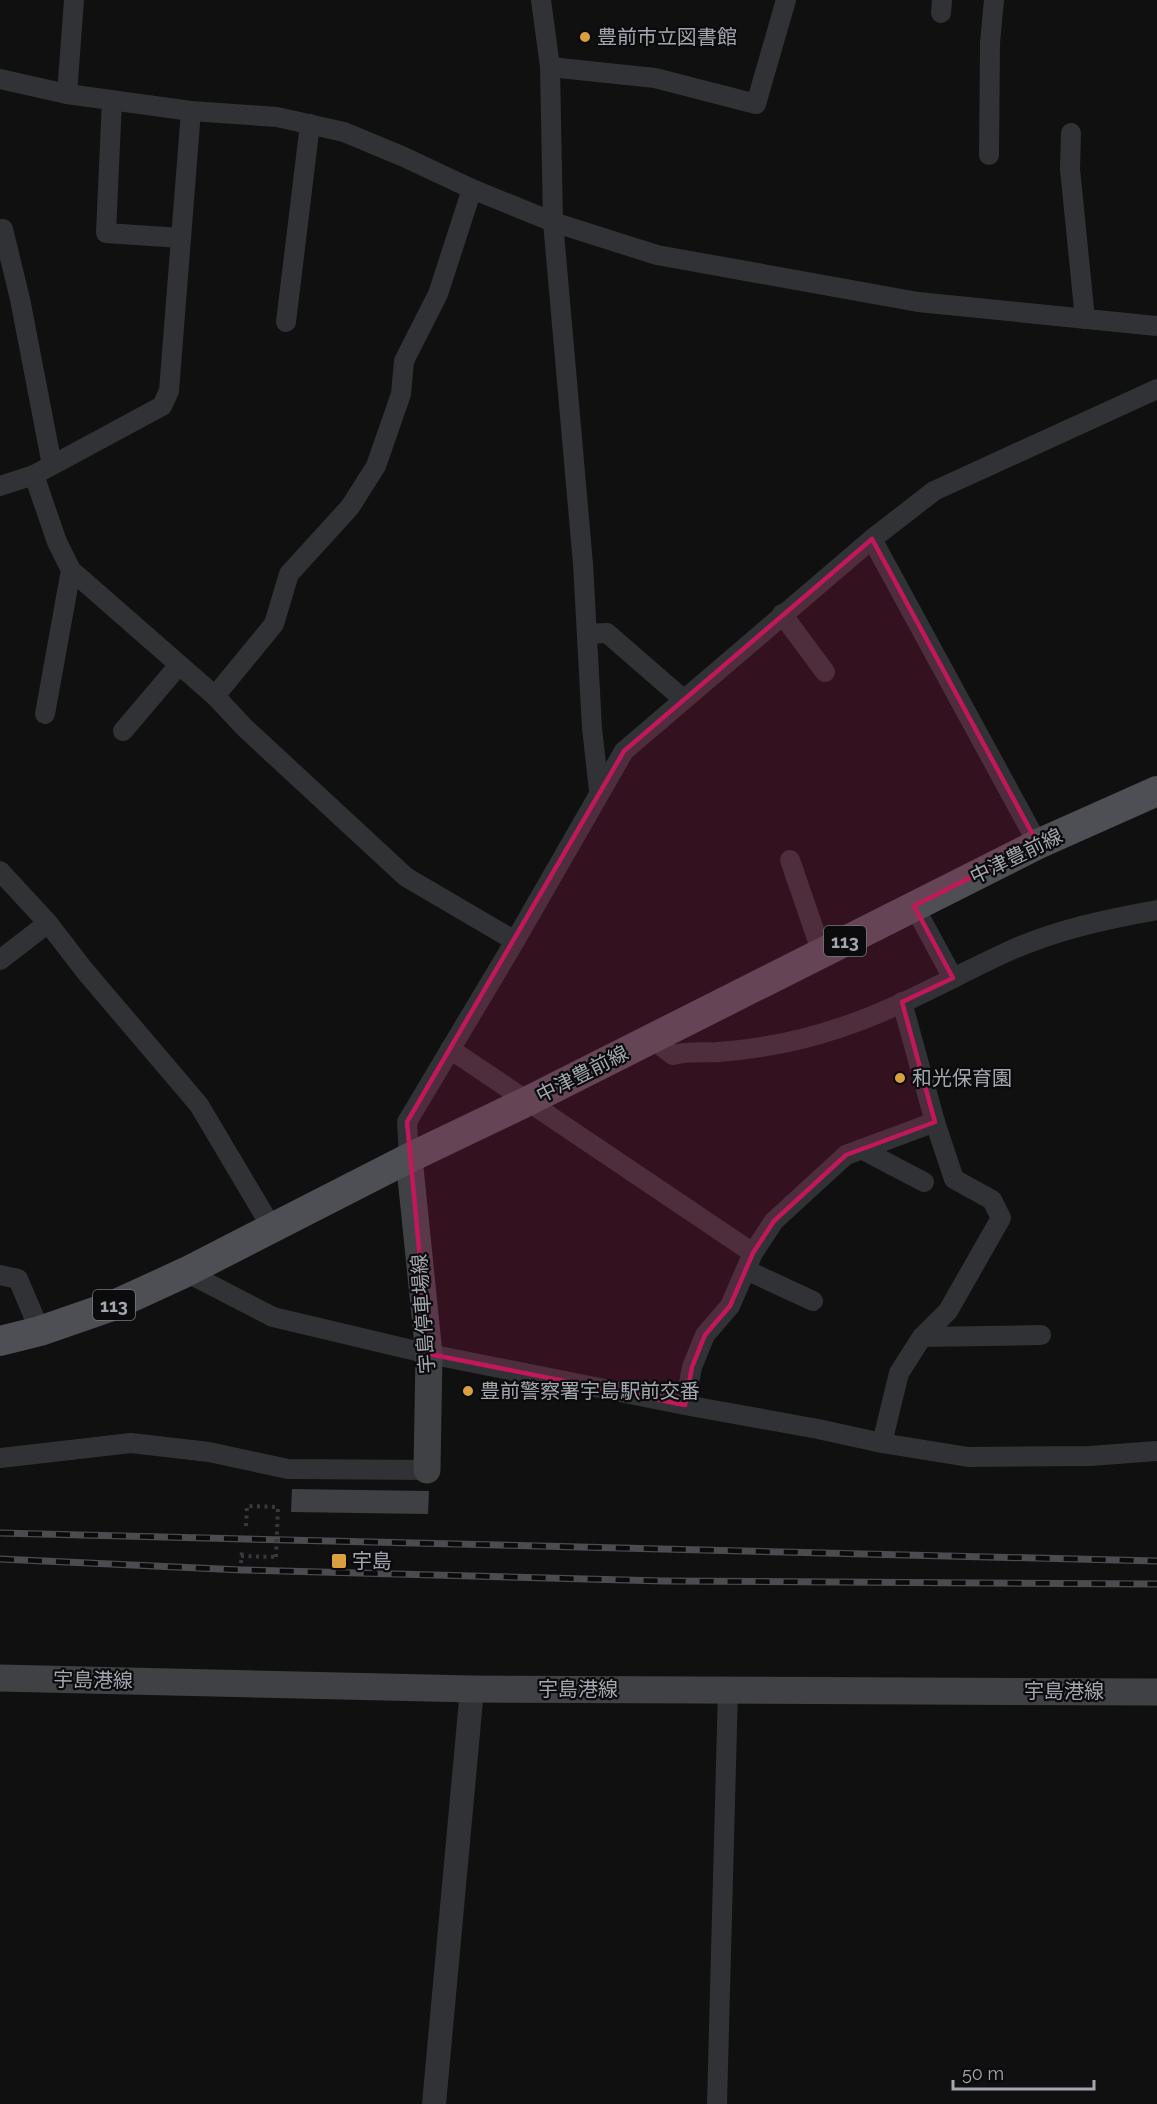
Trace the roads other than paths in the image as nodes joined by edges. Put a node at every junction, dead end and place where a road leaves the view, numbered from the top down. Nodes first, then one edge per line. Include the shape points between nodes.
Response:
1 (74, 0) edge
2 (542, 0) edge
3 (786, 0) edge
4 (994, 0) edge
5 (550, 67) junction
6 (0, 79) edge
7 (67, 94) junction
8 (112, 100) junction
9 (191, 111) junction
10 (310, 124) junction
11 (1071, 133) dead end
12 (989, 155) dead end
13 (472, 189) junction
14 (553, 222) junction
15 (3, 229) dead end
16 (181, 238) junction
17 (1085, 319) junction
18 (286, 322) dead end
19 (1157, 326) edge
20 (1157, 389) edge
21 (52, 465) junction
22 (34, 475) junction
23 (0, 486) edge
24 (872, 539) junction
25 (71, 570) junction
26 (782, 614) junction
27 (587, 634) junction
28 (179, 665) junction
29 (825, 672) dead end
30 (215, 696) junction
31 (683, 699) junction
32 (45, 714) dead end
33 (123, 731) dead end
34 (599, 791) junction
35 (1157, 791) edge
36 (1038, 844) junction
37 (790, 860) dead end
38 (0, 871) edge
39 (914, 906) junction
40 (1157, 910) edge
41 (48, 923) junction
42 (515, 941) junction
43 (822, 953) junction
44 (0, 960) edge
45 (953, 978) junction
46 (902, 1002) junction
47 (652, 1039) junction
48 (450, 1048) junction
49 (528, 1101) junction
50 (935, 1122) junction
51 (861, 1149) junction
52 (410, 1158) junction
53 (924, 1182) dead end
54 (272, 1228) junction
55 (749, 1262) junction
56 (186, 1272) junction
57 (0, 1275) edge
58 (813, 1301) dead end
59 (40, 1331) junction
60 (1041, 1335) dead end
61 (922, 1337) junction
62 (0, 1341) edge
63 (429, 1354) junction
64 (685, 1405) junction
65 (882, 1443) junction
66 (1157, 1451) edge
67 (0, 1458) edge
68 (427, 1470) joint
69 (0, 1678) edge
70 (472, 1689) junction
71 (728, 1689) junction
72 (1157, 1692) edge
73 (434, 2104) edge
74 (717, 2104) edge

1 - 7 street
2 - 5 street
3 - 5 street via 756,104 656,78
4 - 12 street
5 - 14 street
6 - 7 street
7 - 8 street
8 - 9 street
8 - 16 street via 106,233
9 - 10 street via 277,117
9 - 16 street
10 - 13 street via 344,132
10 - 18 street
11 - 17 street
13 - 14 street
13 - 30 street via 438,294 404,361 401,394 376,466 350,507 289,574 273,624
14 - 17 street via 669,257 918,302
14 - 27 street
15 - 21 street
16 - 21 street via 169,391 162,406
17 - 19 street
20 - 24 street via 934,491
21 - 22 street
22 - 23 street
22 - 25 street
24 - 26 street
24 - 36 street
25 - 28 street
25 - 32 street
26 - 29 street
26 - 31 street
27 - 31 street via 607,633
27 - 34 street
28 - 30 street
28 - 33 street
30 - 42 street via 406,877
31 - 34 street via 624,751
34 - 42 street
35 - 36 main road, 中津豊前線 / 113
36 - 39 main road, 中津豊前線 / 113
37 - 43 street
38 - 41 street
39 - 43 main road, 中津豊前線 / 113
39 - 45 street
40 - 45 street via 1057,933
41 - 44 street
41 - 54 street via 199,1105
42 - 48 street
43 - 47 main road, 中津豊前線 / 113
45 - 46 street
46 - 47 street via 835,1029 760,1046 673,1055
46 - 50 street
47 - 49 main road, 中津豊前線 / 113
48 - 49 street
48 - 52 street via 407,1122
49 - 52 main road, 中津豊前線 / 113
49 - 55 street
50 - 51 street
50 - 61 street via 954,1179 992,1200 1002,1218 948,1311
51 - 53 street
51 - 55 street via 846,1155 774,1221
52 - 54 main road, 中津豊前線 / 113
52 - 63 main road, 宇島停車場線
54 - 56 main road, 中津豊前線 / 113
55 - 58 street
55 - 64 street via 730,1306 705,1335 692,1367
56 - 59 main road, 中津豊前線 / 113 via 112,1306
56 - 63 street via 273,1317
57 - 59 street via 18,1279
59 - 62 main road, 中津豊前線 / 113
60 - 61 street
61 - 65 street via 899,1373
63 - 64 street
63 - 68 main road, 宇島停車場線
64 - 65 street
65 - 66 street via 968,1457
67 - 68 street via 130,1443 209,1452 288,1469
69 - 70 main road, 宇島港線
70 - 71 main road, 宇島港線
70 - 73 street
71 - 72 main road, 宇島港線
71 - 74 street

